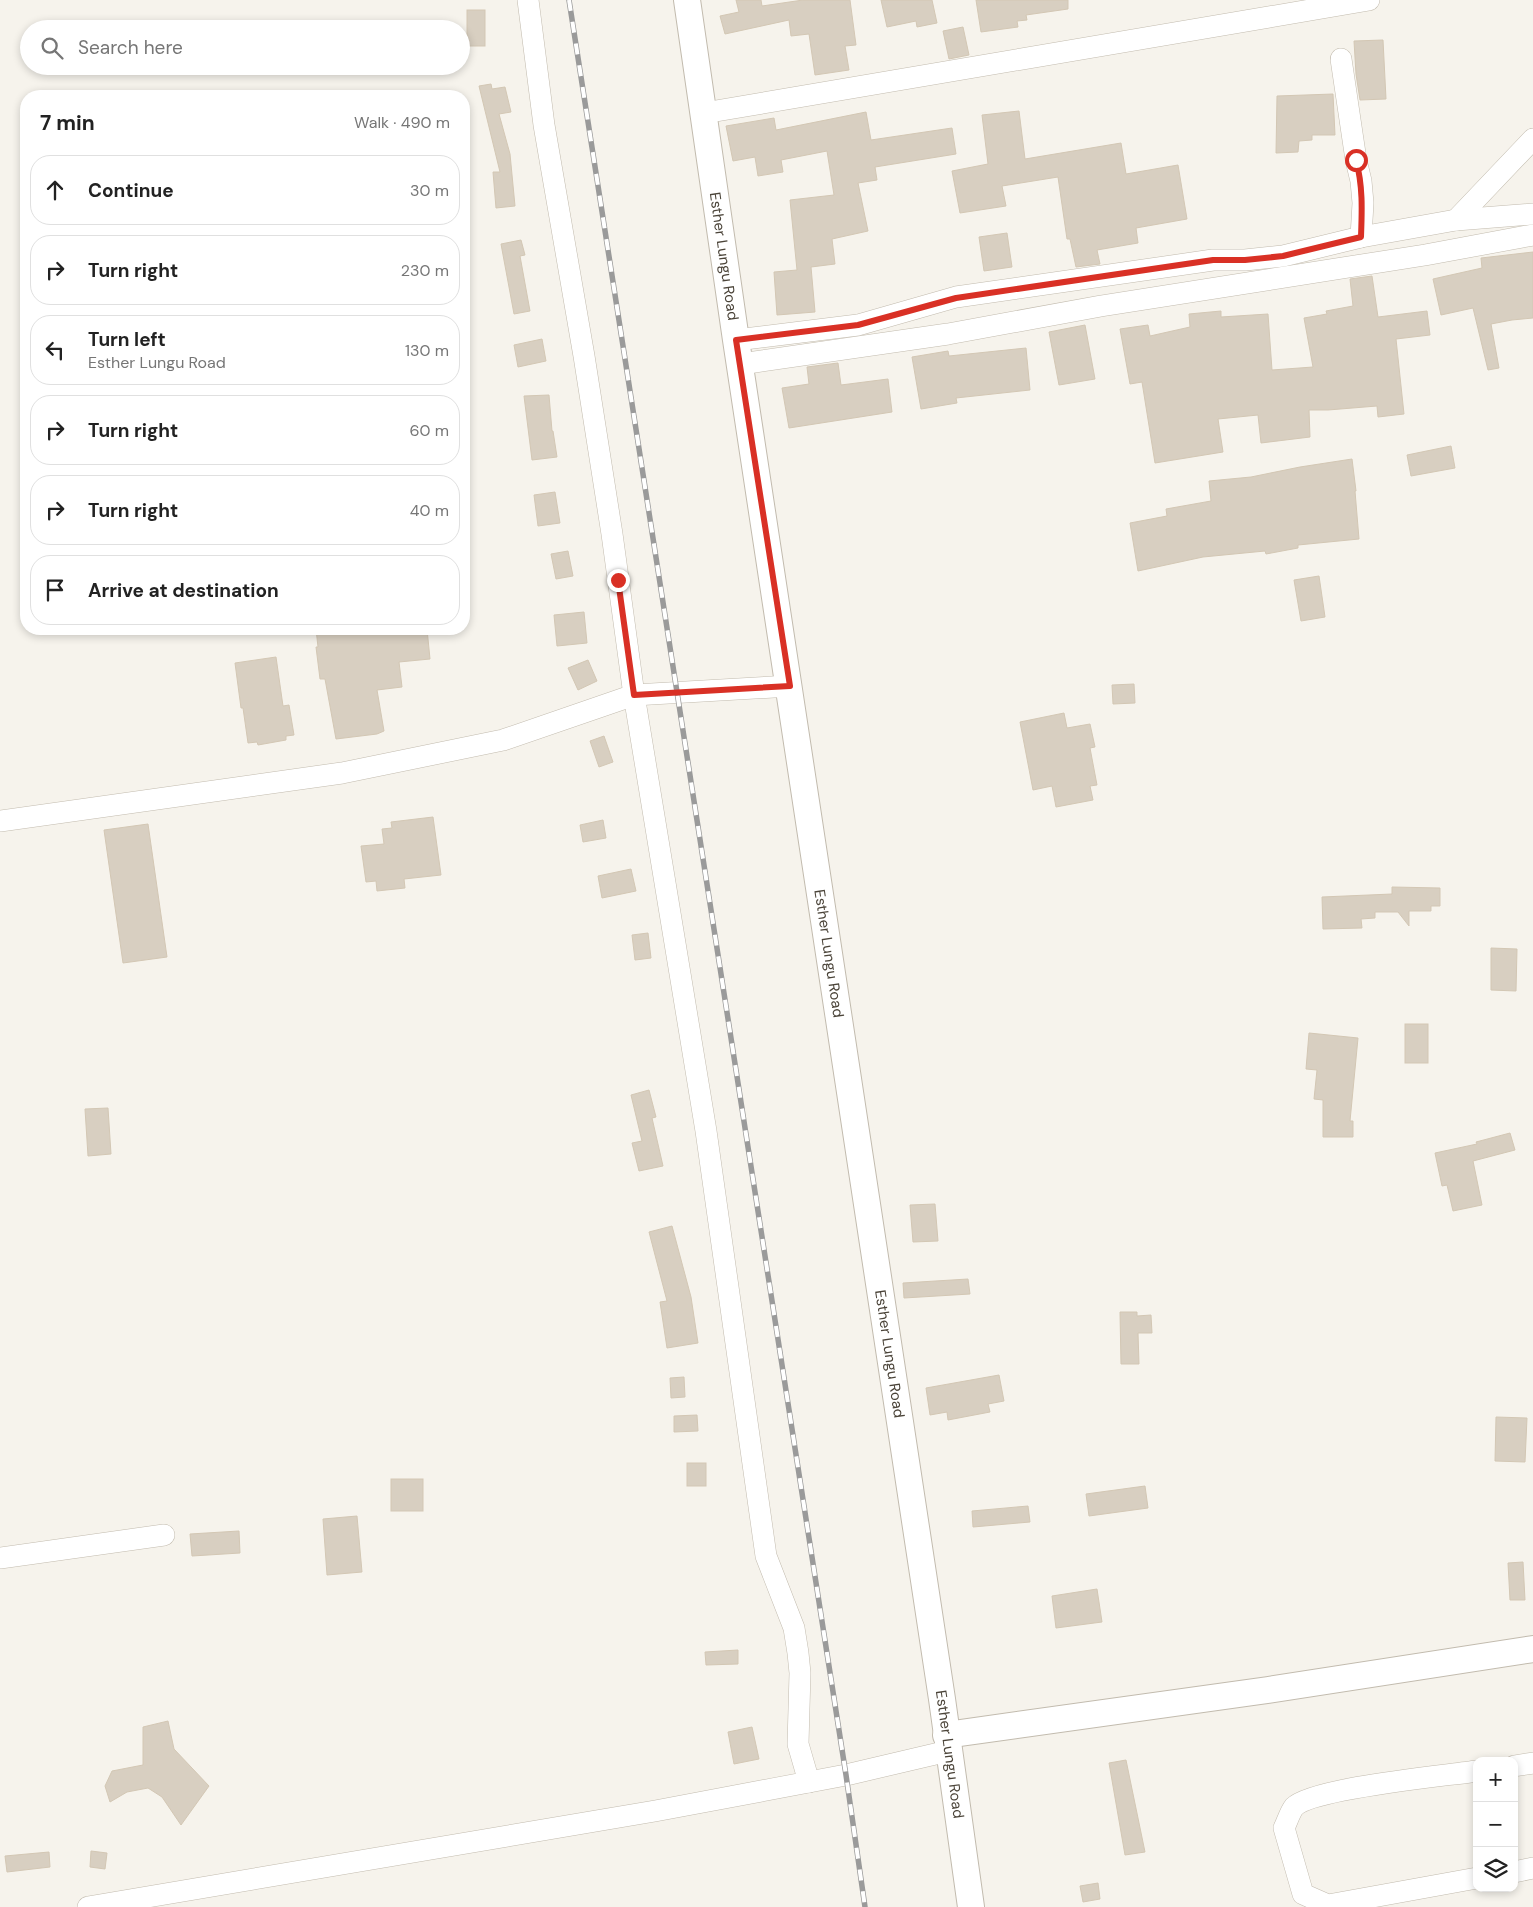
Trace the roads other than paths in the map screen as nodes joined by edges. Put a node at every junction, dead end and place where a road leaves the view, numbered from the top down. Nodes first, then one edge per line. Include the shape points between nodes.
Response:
1 (528, 0) edge
2 (687, 0) edge
3 (1369, 0) edge
4 (1341, 59) dead end
5 (704, 113) junction
6 (1533, 139) edge
7 (1533, 214) edge
8 (1456, 220) junction
9 (1533, 235) edge
10 (1361, 237) junction
11 (738, 352) junction
12 (790, 686) junction
13 (634, 695) junction
14 (0, 821) edge
15 (164, 1535) dead end
16 (0, 1558) edge
17 (1533, 1649) edge
18 (947, 1743) junction
19 (1533, 1763) edge
20 (1518, 1765) edge
21 (1473, 1772) edge
22 (809, 1782) junction
23 (1533, 1868) edge
24 (1518, 1871) edge
25 (1473, 1879) edge
26 (88, 1907) edge
27 (971, 1907) edge

1 - 13 street via 544,125 612,534
2 - 5 street, Esther Lungu Road
3 - 5 street
4 - 10 street via 1361,181
5 - 11 street, Esther Lungu Road
6 - 8 street
7 - 8 street
8 - 10 street
9 - 11 street via 948,334
10 - 11 street via 1283,256 1213,260 956,298 858,325
11 - 12 street, Esther Lungu Road
12 - 13 street
12 - 18 street, Esther Lungu Road
13 - 14 street via 503,740 342,773
13 - 22 street via 706,1131 766,1556 794,1628 800,1673 798,1744
15 - 16 street
17 - 18 street
18 - 22 street
18 - 27 street, Esther Lungu Road
19 - 20 street
21 - 25 street via 1314,1796 1294,1807 1284,1828 1302,1894 1328,1905
22 - 26 street
23 - 24 street

